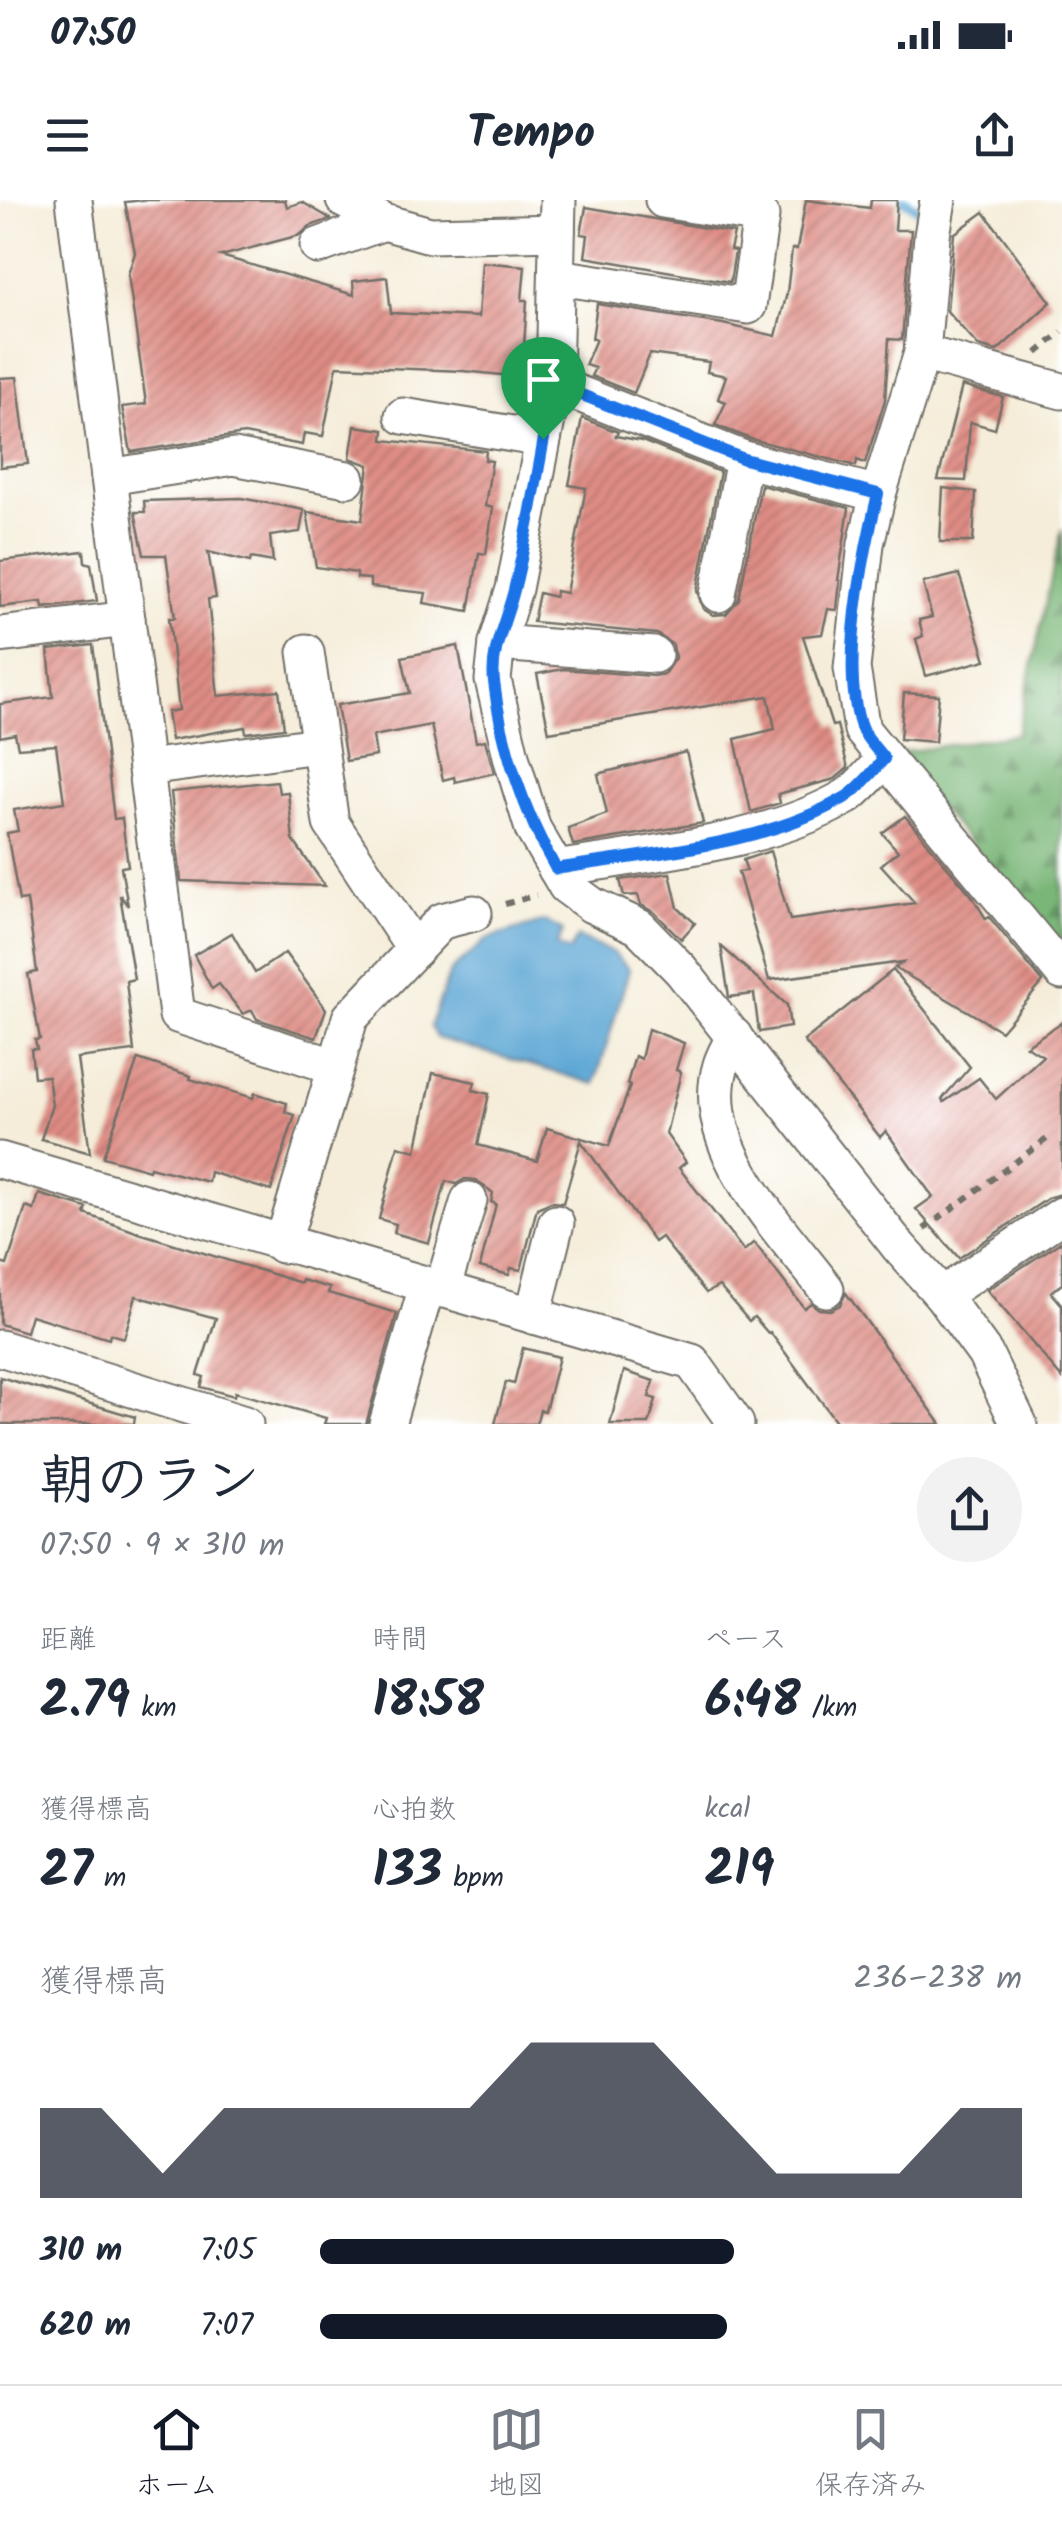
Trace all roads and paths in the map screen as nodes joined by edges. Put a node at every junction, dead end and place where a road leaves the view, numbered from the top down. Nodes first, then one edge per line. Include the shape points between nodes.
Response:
1 (74, 200) edge
2 (344, 200) edge
3 (663, 200) edge
4 (938, 200) edge
5 (558, 216) edge
6 (384, 222) junction
7 (318, 246) dead end
8 (558, 278) junction
9 (922, 353) junction
10 (554, 384) junction
11 (1062, 392) edge
12 (403, 416) dead end
13 (543, 439) junction
14 (744, 459) junction
15 (109, 477) junction
16 (347, 478) dead end
17 (878, 494) junction
18 (718, 594) dead end
19 (127, 619) junction
20 (0, 635) edge
21 (497, 643) junction
22 (306, 652) dead end
23 (654, 655) dead end
24 (318, 745) junction
25 (884, 759) junction
26 (146, 768) junction
27 (561, 877) junction
28 (474, 913) joint
29 (415, 950) junction
30 (1062, 972) edge
31 (734, 1036) junction
32 (336, 1067) junction
33 (1048, 1138) dead end
34 (0, 1160) edge
35 (469, 1200) dead end
36 (1062, 1215) edge
37 (556, 1223) dead end
38 (282, 1244) junction
39 (900, 1247) junction
40 (435, 1288) junction
41 (826, 1288) dead end
42 (942, 1296) junction
43 (533, 1316) junction
44 (0, 1348) edge
45 (245, 1424) edge
46 (388, 1424) edge
47 (736, 1424) edge
48 (1018, 1424) edge

1 - 15 street
2 - 6 street
3 - 8 street via 761,216 748,306
4 - 9 street
5 - 6 street via 430,235
5 - 8 street
6 - 7 street
8 - 10 street
9 - 11 street
9 - 17 street
10 - 13 street
10 - 14 street
12 - 13 street
13 - 21 street
14 - 17 street
14 - 18 street
15 - 16 street via 234,458
15 - 19 street
17 - 25 street via 852,668 862,730
19 - 20 street
19 - 26 street
21 - 23 street
21 - 27 street via 493,680 512,760 534,829
22 - 24 street
24 - 26 street
24 - 29 street via 330,823
25 - 27 street via 848,796 765,830
25 - 30 street
26 - 32 street via 177,1015
27 - 28 path
27 - 31 street via 592,905 639,927
28 - 29 street via 442,921
29 - 32 street via 350,1018
31 - 39 street
31 - 41 street via 718,1086 730,1153
32 - 38 street
33 - 39 path
34 - 38 street
35 - 40 street
36 - 42 street
37 - 43 street
38 - 40 street
39 - 42 street
40 - 43 street
40 - 46 street
42 - 48 street via 986,1354
43 - 47 street via 692,1362
44 - 45 street

